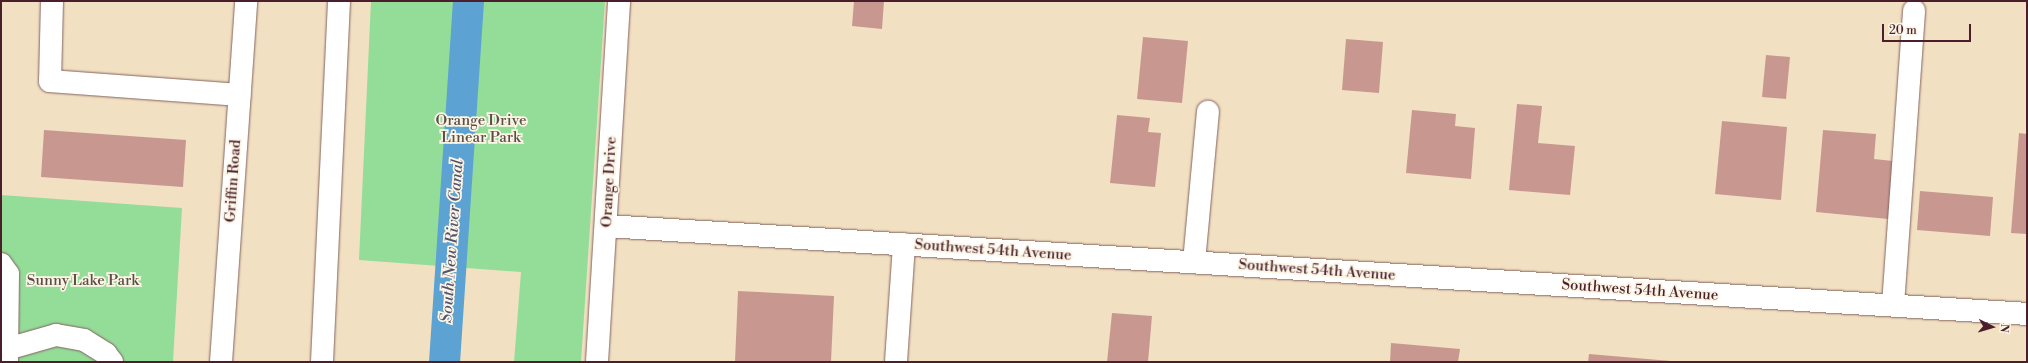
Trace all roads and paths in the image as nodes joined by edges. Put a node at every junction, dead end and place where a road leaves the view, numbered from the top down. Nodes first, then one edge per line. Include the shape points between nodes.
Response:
1 (52, 1) edge
2 (246, 1) edge
3 (339, 1) edge
4 (619, 1) edge
5 (1914, 11) dead end
6 (239, 96) junction
7 (1208, 112) dead end
8 (606, 226) junction
9 (904, 244) junction
10 (1194, 262) junction
11 (1, 264) edge
12 (1894, 305) junction
13 (2027, 314) edge
14 (7, 355) edge
15 (112, 362) edge
16 (221, 362) edge
17 (322, 362) edge
18 (597, 362) edge
19 (896, 362) edge

1 - 6 street via 50,81
2 - 6 street, Griffin Road
3 - 17 street
4 - 8 street, Orange Drive
5 - 12 street
6 - 16 street, Griffin Road
7 - 10 street
8 - 9 street, Southwest 54th Avenue
8 - 18 street, Orange Drive
9 - 10 street, Southwest 54th Avenue
9 - 19 street
10 - 12 street, Southwest 54th Avenue
11 - 14 street via 8,274
12 - 13 street, Southwest 54th Avenue
14 - 15 street via 56,335 84,340 106,354

